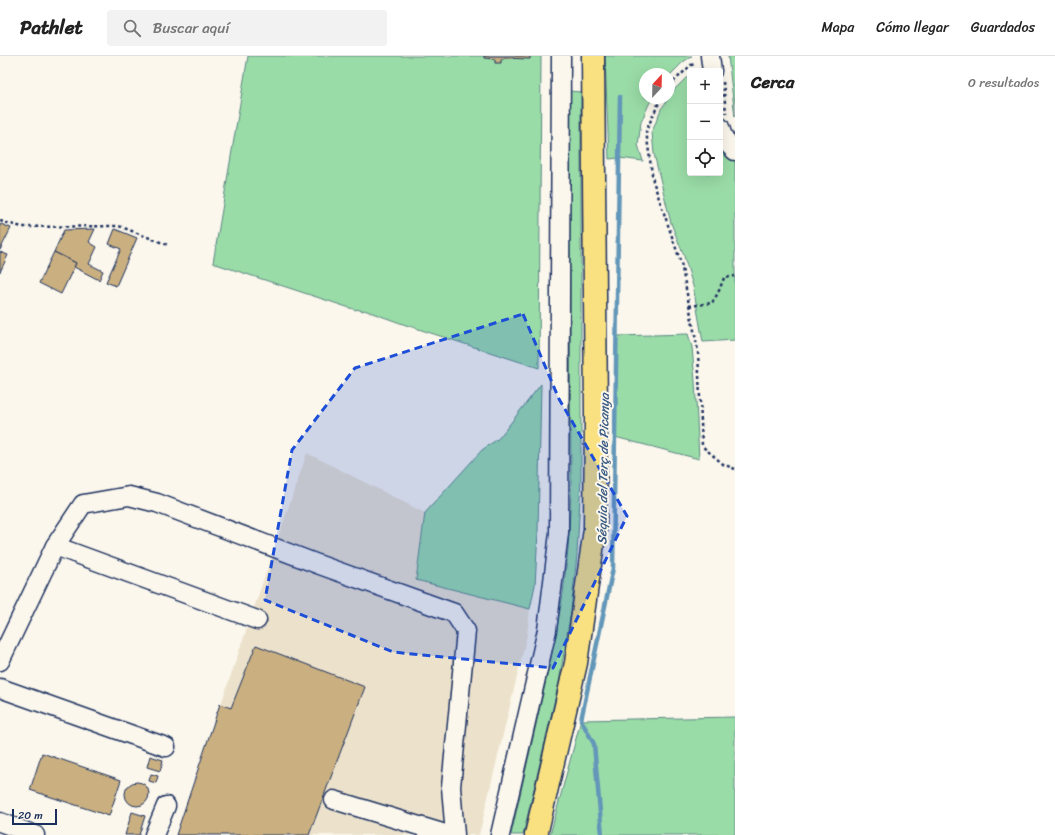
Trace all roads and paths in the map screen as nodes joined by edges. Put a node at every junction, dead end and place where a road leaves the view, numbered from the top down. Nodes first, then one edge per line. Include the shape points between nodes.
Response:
1 (561, 56) edge
2 (593, 56) edge
3 (713, 66) edge
4 (675, 80) edge
5 (658, 104) edge
6 (720, 104) edge
7 (723, 136) edge
8 (735, 151) edge
9 (0, 221) edge
10 (168, 244) dead end
11 (735, 276) edge
12 (689, 306) junction
13 (735, 469) edge
14 (54, 546) junction
15 (257, 620) dead end
16 (0, 661) edge
17 (0, 688) edge
18 (166, 747) dead end
19 (334, 800) dead end
20 (166, 806) dead end
21 (0, 822) edge
22 (35, 835) edge
23 (154, 835) edge
24 (449, 835) edge
25 (455, 835) edge
26 (500, 835) edge
27 (536, 835) edge

1 - 26 street via 558,533 547,630
2 - 27 main road via 596,408 594,529 576,663
3 - 4 path via 691,65
3 - 6 path
5 - 12 path via 646,132 653,181 680,262
7 - 8 street
9 - 10 path via 22,227 119,226
11 - 12 path via 724,278 712,304
12 - 13 path via 698,351 702,446 723,464
14 - 15 street
14 - 16 street
14 - 25 street via 83,504 129,496 157,503 454,613 466,631 451,787
17 - 18 street
19 - 24 street
20 - 23 street
21 - 22 street

